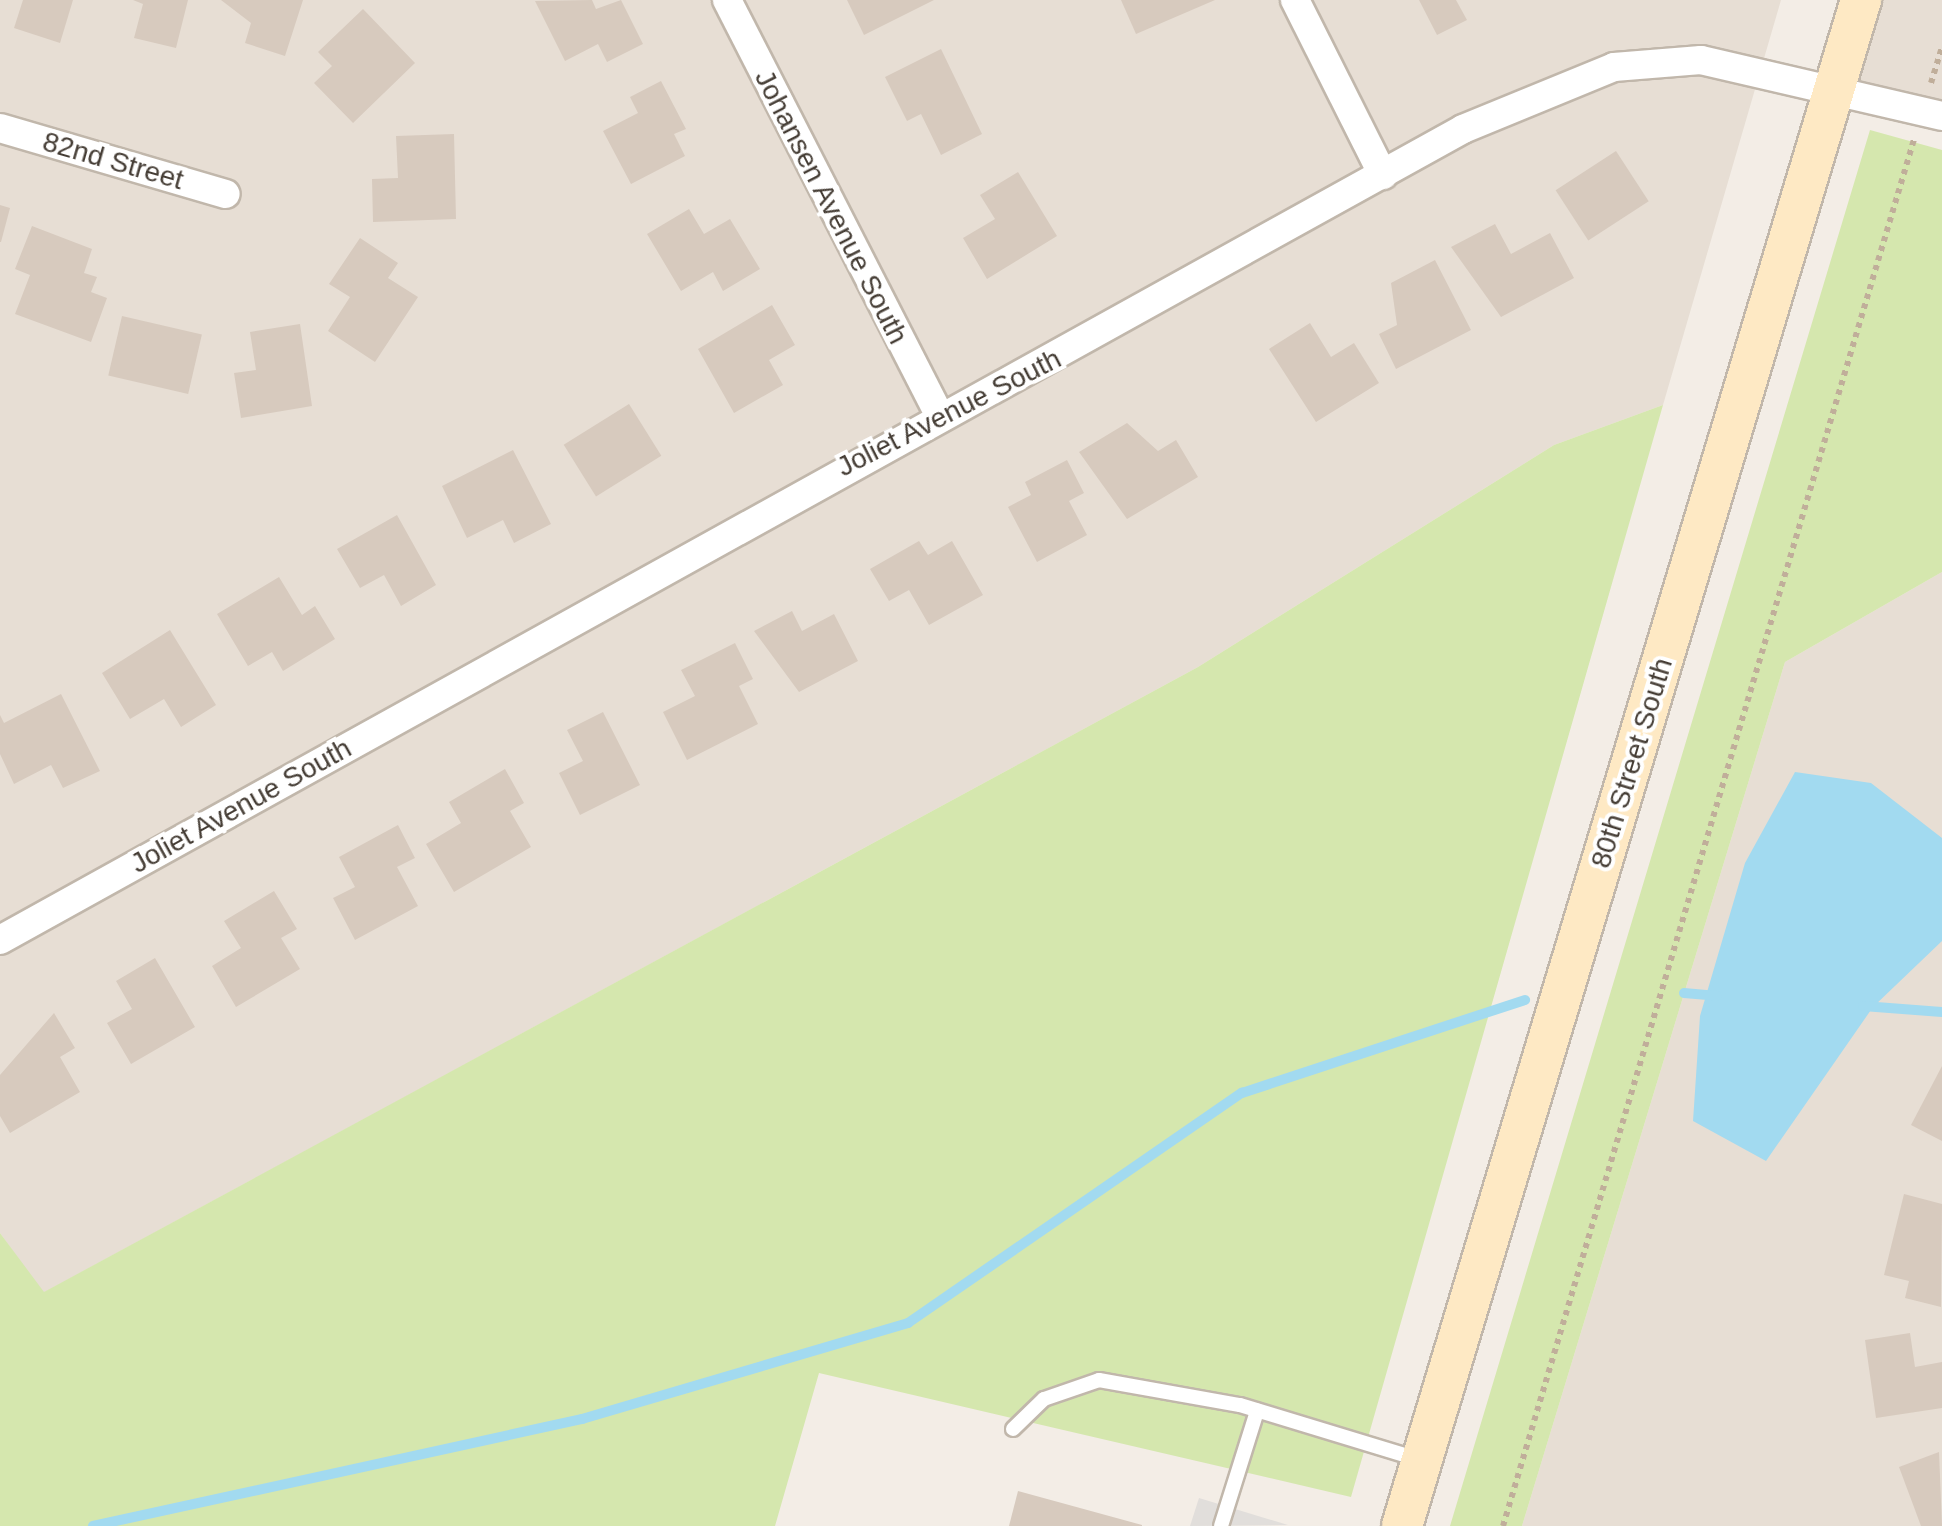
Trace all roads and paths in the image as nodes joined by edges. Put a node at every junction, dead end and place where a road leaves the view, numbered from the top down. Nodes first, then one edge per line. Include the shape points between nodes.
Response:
1 (727, 0) edge
2 (1295, 0) edge
3 (1861, 0) edge
4 (1942, 46) edge
5 (1836, 88) junction
6 (1932, 113) edge
7 (0, 128) edge
8 (1383, 174) junction
9 (226, 194) dead end
10 (938, 413) junction
11 (0, 940) edge
12 (1257, 1410) junction
13 (1013, 1430) dead end
14 (1422, 1460) junction
15 (1221, 1526) edge
16 (1402, 1526) edge
17 (1503, 1526) edge

1 - 10 street, Johansen Avenue South
2 - 8 street
3 - 5 main road, 80th Street South
4 - 6 path
5 - 6 street, Joliet Avenue South
5 - 8 street, Joliet Avenue South via 1701,60 1614,67 1463,129
5 - 14 main road, 80th Street South
6 - 17 path
7 - 9 street, 82nd Street
8 - 10 street, Joliet Avenue South via 1100,338
10 - 11 street, Joliet Avenue South
12 - 13 lane via 1099,1380 1044,1399
12 - 14 lane
12 - 15 lane
14 - 16 main road, 80th Street South

